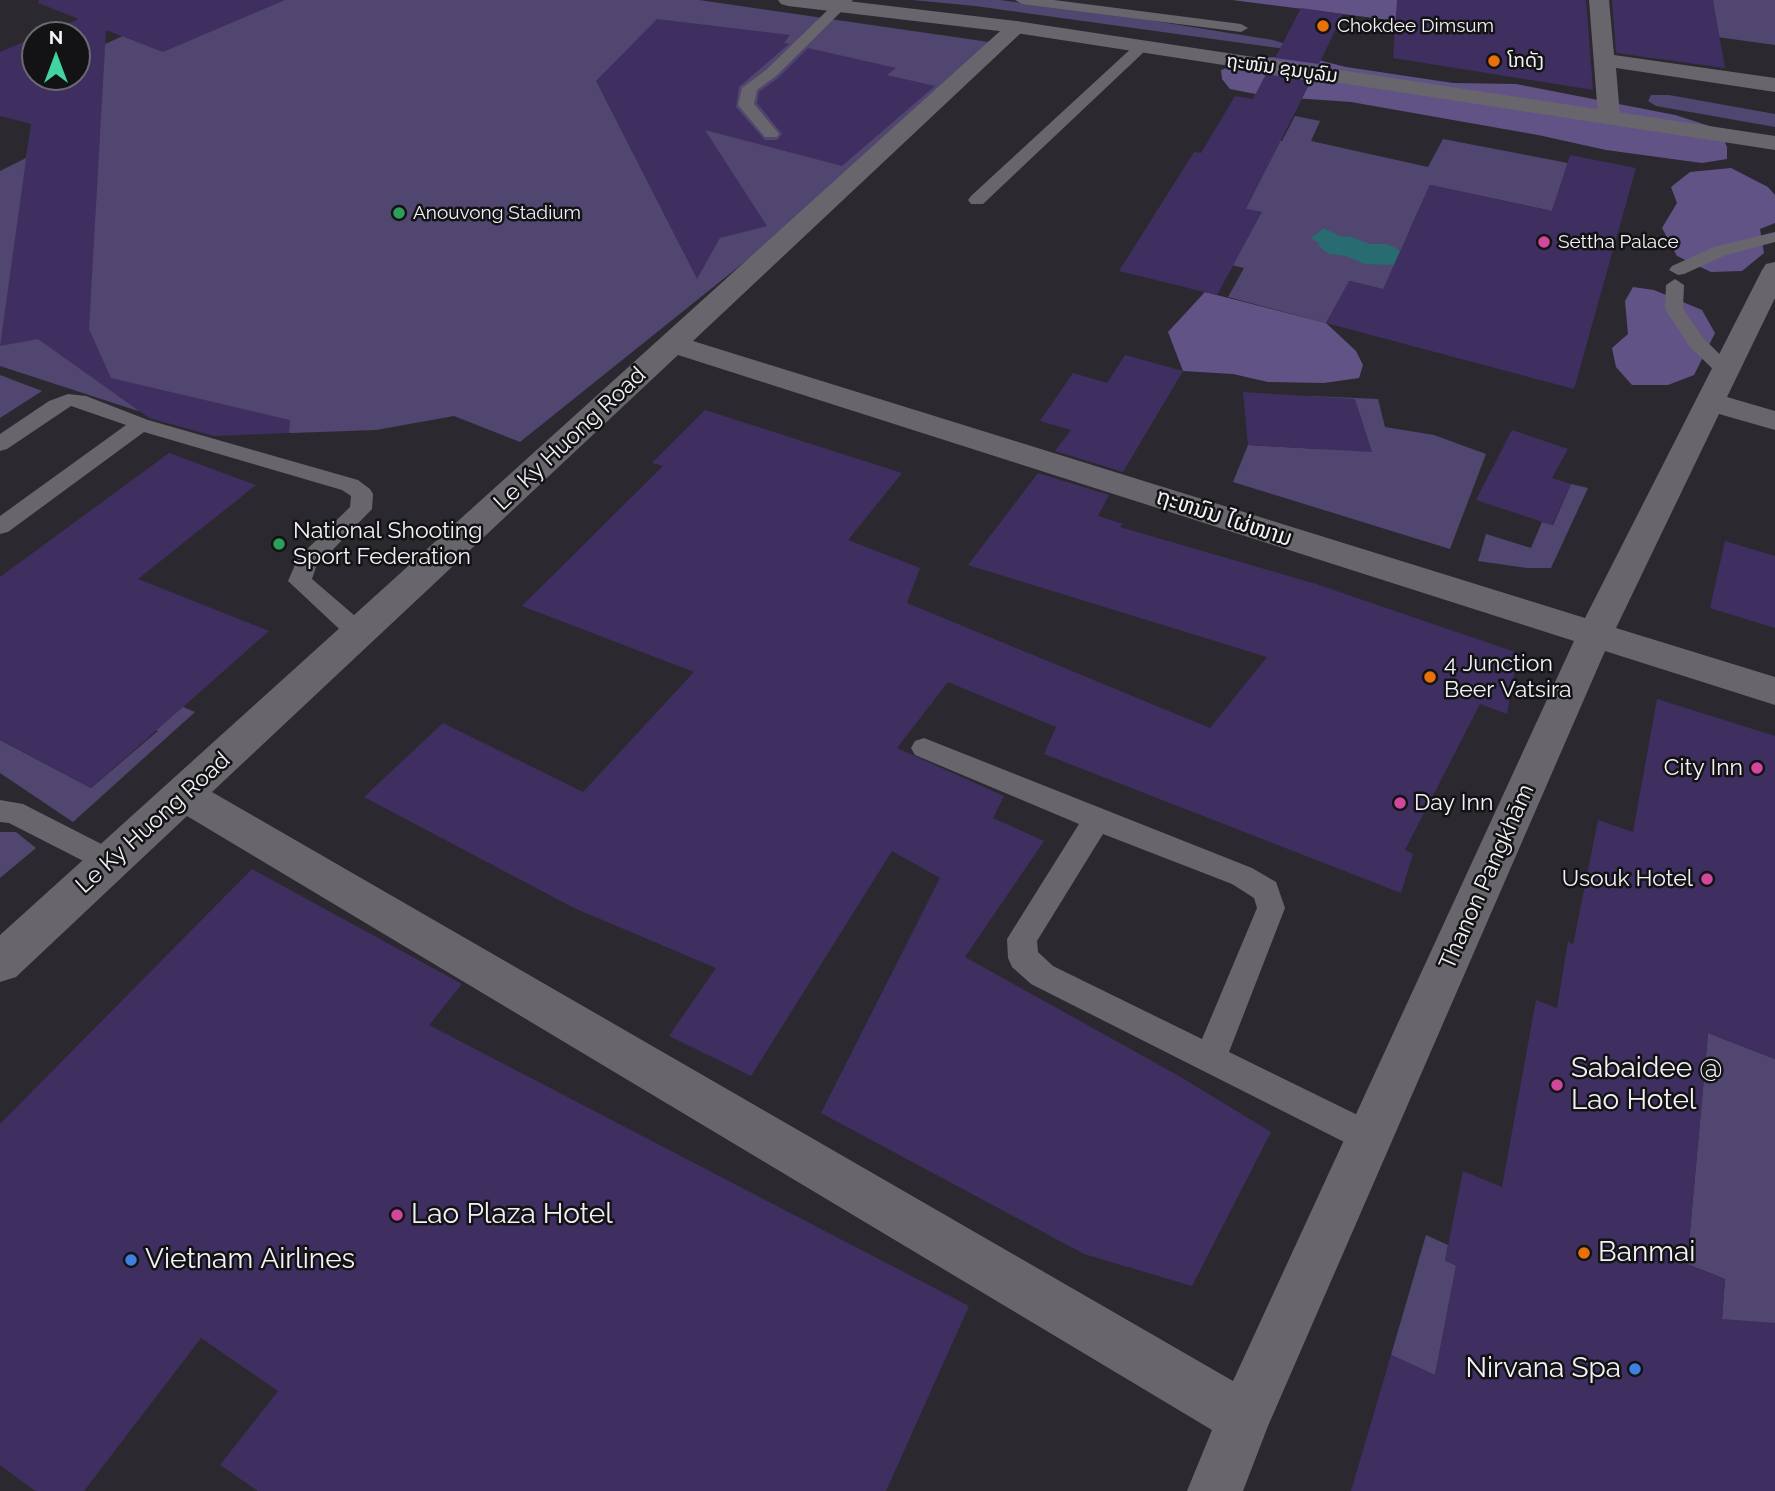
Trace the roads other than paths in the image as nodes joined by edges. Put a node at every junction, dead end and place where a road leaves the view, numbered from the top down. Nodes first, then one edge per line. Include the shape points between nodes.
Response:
1 (788, 0) edge
2 (1599, 0) edge
3 (844, 3) edge
4 (1019, 14) edge
5 (1241, 28) dead end
6 (1140, 47) junction
7 (1604, 60) junction
8 (1775, 85) edge
9 (1609, 116) junction
10 (771, 134) dead end
11 (1775, 143) edge
12 (977, 200) dead end
13 (1775, 237) edge
14 (1775, 270) edge
15 (1677, 278) joint
16 (673, 344) junction
17 (1717, 386) junction
18 (1775, 422) edge
19 (141, 424) junction
20 (0, 444) edge
21 (0, 527) edge
22 (360, 634) junction
23 (1594, 636) junction
24 (1775, 691) edge
25 (924, 748) dead end
26 (184, 795) junction
27 (0, 811) edge
28 (1097, 820) junction
29 (111, 862) junction
30 (0, 963) edge
31 (1210, 1059) junction
32 (1370, 1138) junction
33 (1244, 1418) junction
34 (1215, 1491) edge

1 - 3 street, ຖະໜົນ ຂຸນບູລົມ
2 - 7 street
3 - 4 street, ຖະໜົນ ຂຸນບູລົມ
3 - 10 lane via 750,88 746,106
4 - 5 lane
4 - 6 street, ຖະໜົນ ຂຸນບູລົມ
4 - 16 street, Le Ky Huong Road
6 - 9 street, ຖະໜົນ ຂຸນບູລົມ
6 - 12 lane
7 - 8 street
7 - 9 street
9 - 11 street, ຖະໜົນ ຂຸນບູລົມ
13 - 15 lane via 1720,251
14 - 17 street, Thanon Pangkhām
15 - 17 lane via 1674,309 1697,343
16 - 22 street, Le Ky Huong Road
16 - 23 street, ຖະຫນົນ ໄຜ່ໜາມ
17 - 18 street
17 - 23 street, Thanon Pangkhām
19 - 20 lane via 68,400
19 - 21 lane
19 - 22 lane via 350,485 362,494 361,509 306,564 300,581
22 - 26 street, Le Ky Huong Road
23 - 24 street, ຖະຫນົນ ໄຜ່ໜາມ
23 - 32 street, Thanon Pangkhām
25 - 28 lane
26 - 29 street, Le Ky Huong Road
26 - 33 street
27 - 29 lane via 13,812
28 - 31 lane via 1242,876 1266,891 1271,908
28 - 31 lane via 1022,939 1023,958 1042,975
29 - 30 street, Le Ky Huong Road
31 - 32 lane
32 - 33 street, Thanon Pangkhām
33 - 34 street, Thanon Pangkhām

